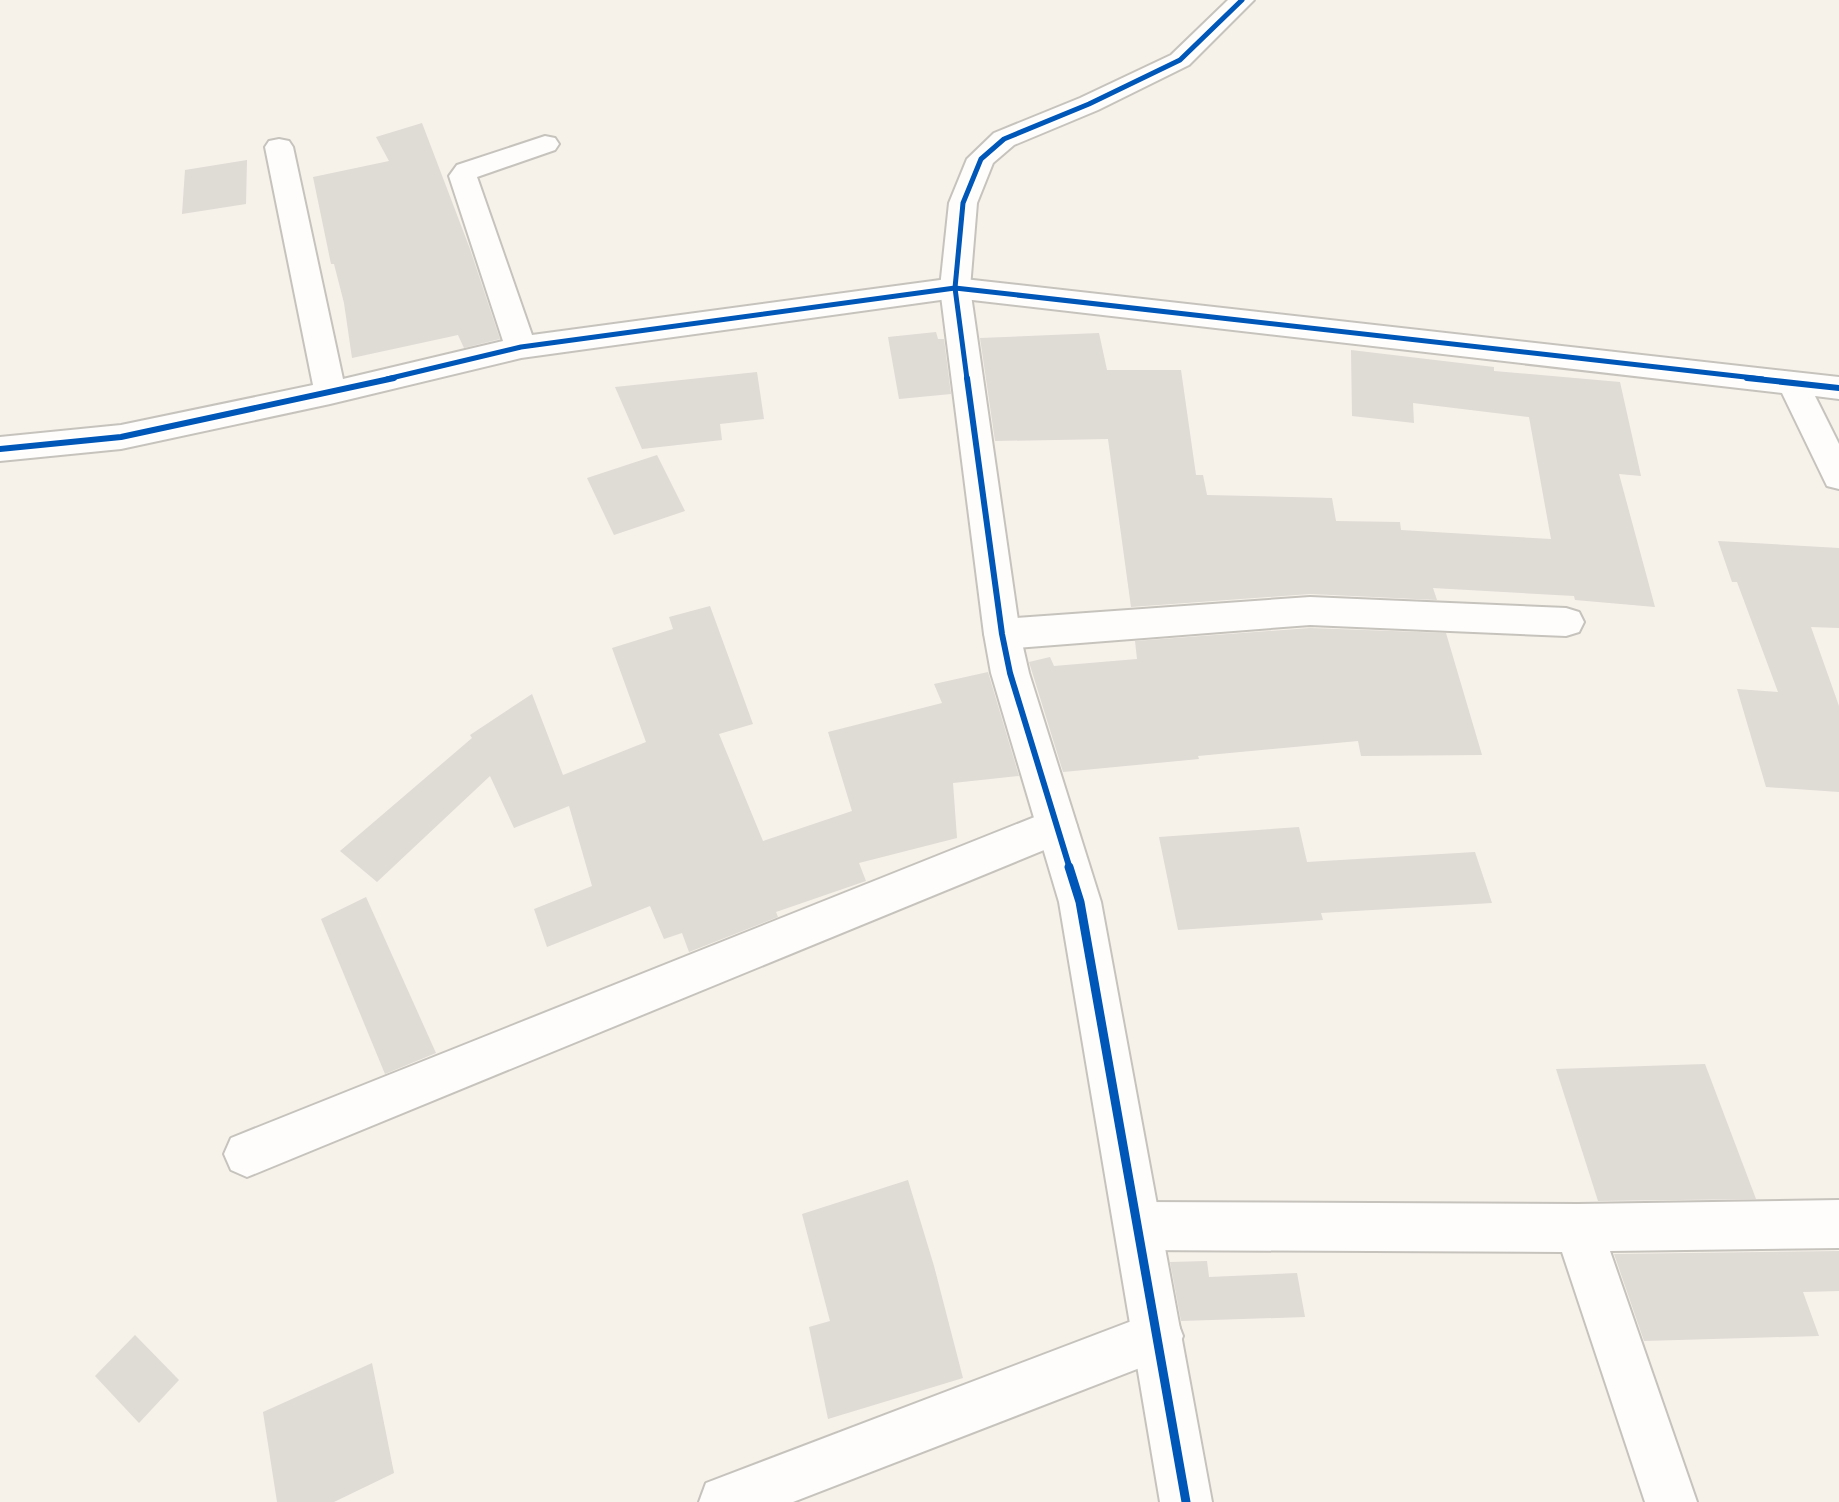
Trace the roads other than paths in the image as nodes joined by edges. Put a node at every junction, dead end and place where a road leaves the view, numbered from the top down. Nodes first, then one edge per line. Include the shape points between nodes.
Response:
1 (1242, 0) edge
2 (545, 144) dead end
3 (279, 147) dead end
4 (955, 288) junction
5 (522, 347) junction
6 (1793, 383) junction
7 (1839, 388) edge
8 (330, 393) junction
9 (0, 449) edge
10 (1839, 477) edge
11 (1566, 622) dead end
12 (1002, 634) junction
13 (1057, 826) junction
14 (247, 1154) dead end
15 (1839, 1224) edge
16 (1138, 1226) junction
17 (1578, 1228) junction
18 (1158, 1336) junction
19 (724, 1502) edge
20 (1186, 1502) edge
21 (1671, 1502) edge

1 - 4 street via 1180,60 1004,139 981,159 963,203
2 - 5 street via 463,176
3 - 8 street
4 - 5 street
4 - 6 street
4 - 12 street
5 - 8 street
6 - 7 street
6 - 10 street
8 - 9 street via 121,437
11 - 12 street via 1310,611
12 - 13 street
13 - 14 street
13 - 16 street via 1080,902
15 - 17 street
16 - 17 street
16 - 18 street
17 - 21 street
18 - 19 street
18 - 20 street

